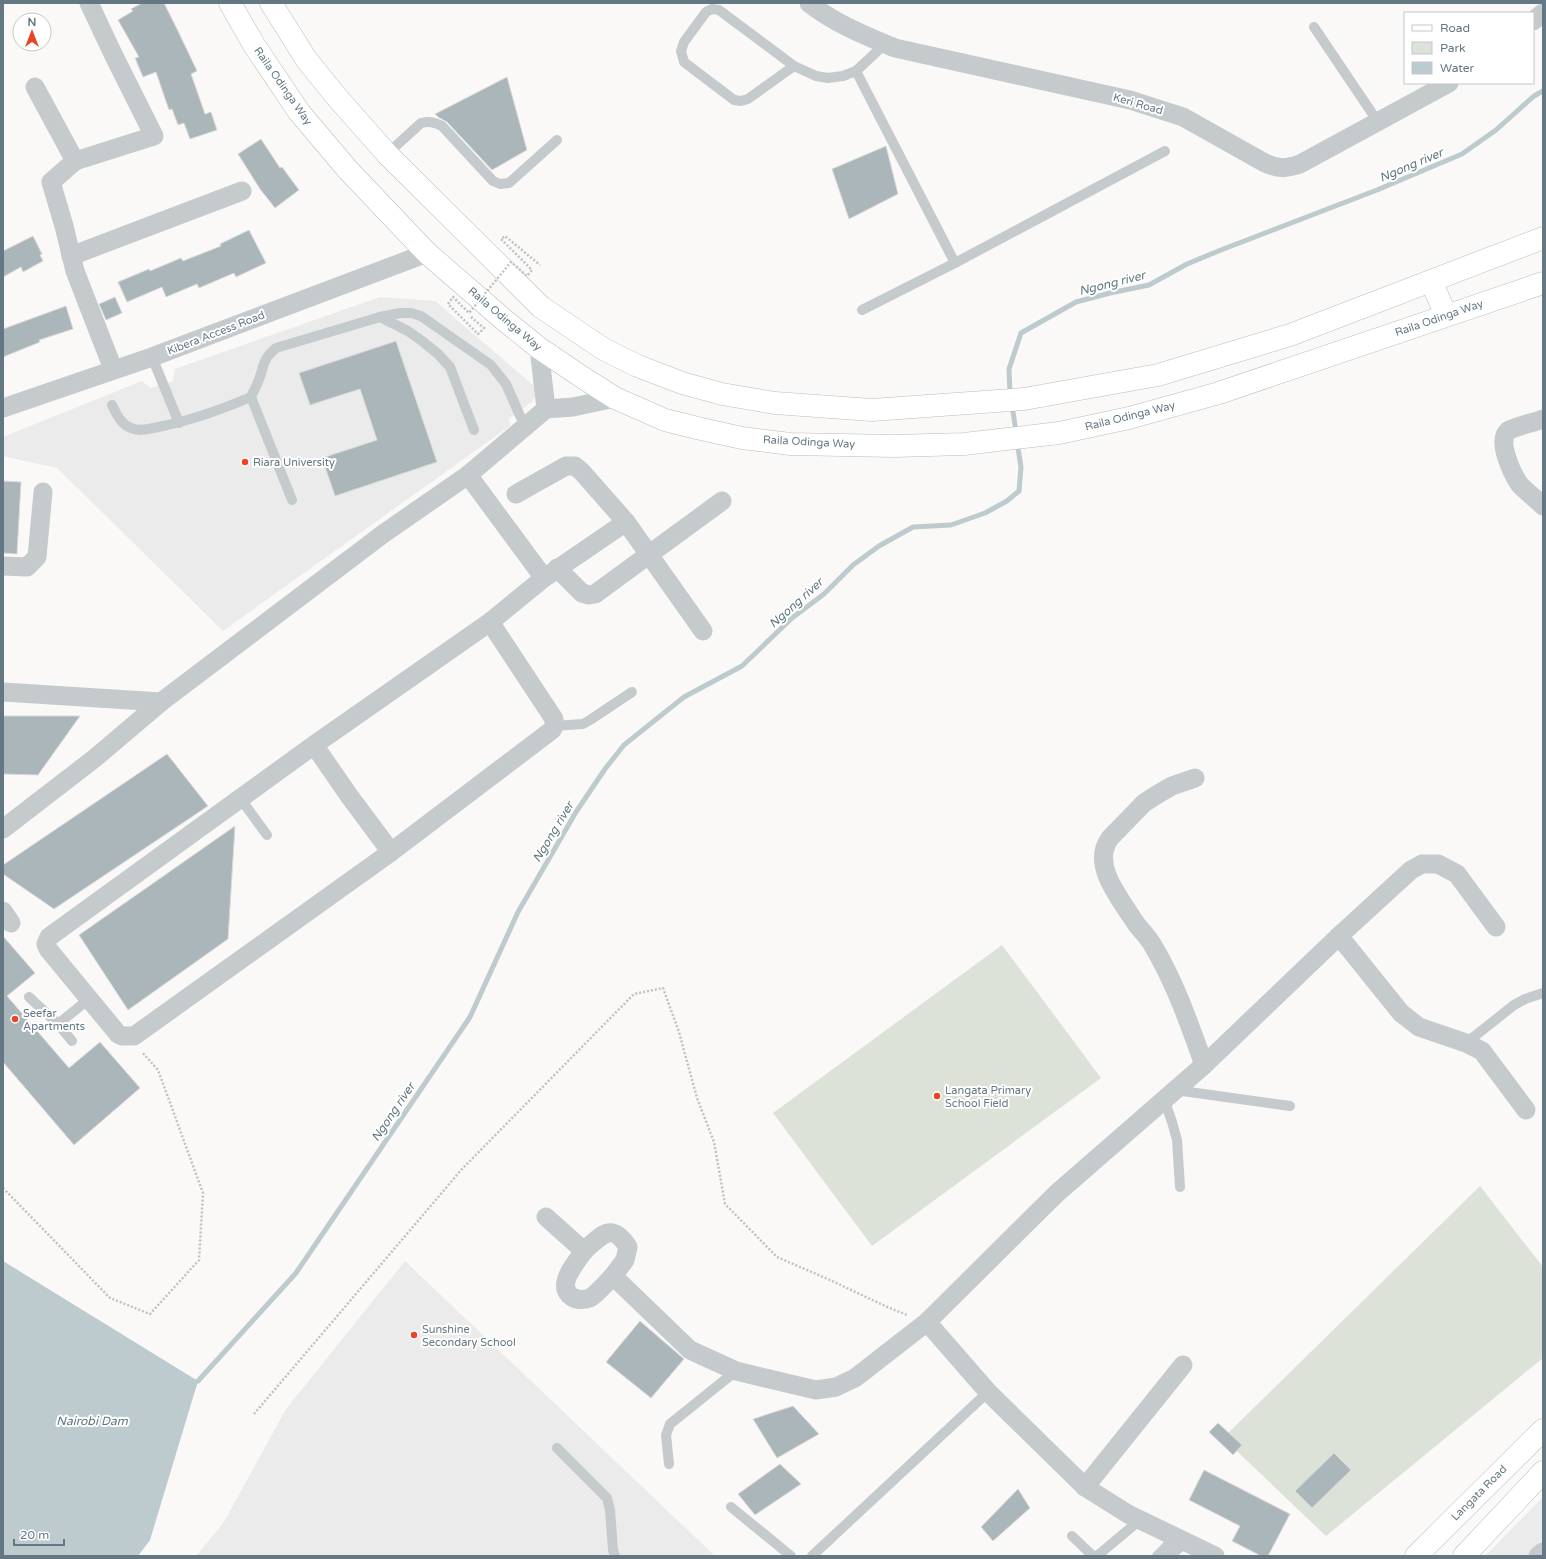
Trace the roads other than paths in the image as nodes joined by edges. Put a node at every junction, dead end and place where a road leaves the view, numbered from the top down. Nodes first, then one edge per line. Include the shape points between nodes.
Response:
1 (89, 3) edge
2 (230, 3) edge
3 (271, 3) edge
4 (809, 3) edge
5 (1543, 13) edge
6 (1534, 20) edge
7 (1314, 27) dead end
8 (884, 44) junction
9 (794, 66) junction
10 (856, 71) junction
11 (1446, 84) edge
12 (35, 87) dead end
13 (1378, 122) junction
14 (557, 140) dead end
15 (1165, 151) dead end
16 (387, 154) junction
17 (74, 161) junction
18 (242, 191) dead end
19 (1543, 238) edge
20 (428, 253) junction
21 (71, 256) junction
22 (955, 263) junction
23 (1431, 281) junction
24 (1543, 283) edge
25 (862, 310) dead end
26 (1446, 315) junction
27 (380, 317) junction
28 (539, 348) junction
29 (152, 356) junction
30 (113, 369) junction
31 (251, 397) junction
32 (615, 398) junction
33 (112, 405) dead end
34 (3, 408) edge
35 (546, 409) junction
36 (1543, 419) edge
37 (179, 423) junction
38 (525, 427) junction
39 (474, 430) dead end
40 (468, 475) junction
41 (43, 492) dead end
42 (516, 494) dead end
43 (292, 500) dead end
44 (722, 501) dead end
45 (1543, 506) edge
46 (626, 522) junction
47 (649, 555) junction
48 (3, 566) edge
49 (551, 573) junction
50 (490, 622) junction
51 (703, 631) dead end
52 (3, 692) edge
53 (632, 692) dead end
54 (161, 702) junction
55 (554, 726) junction
56 (314, 745) junction
57 (1195, 778) dead end
58 (240, 798) junction
59 (3, 829) edge
60 (267, 836) dead end
61 (391, 852) junction
62 (1496, 927) dead end
63 (1339, 936) junction
64 (1543, 993) edge
65 (28, 997) dead end
66 (89, 999) junction
67 (58, 1024) junction
68 (72, 1041) dead end
69 (1466, 1043) junction
70 (1204, 1065) junction
71 (1169, 1095) junction
72 (1290, 1106) dead end
73 (1526, 1110) dead end
74 (1180, 1187) dead end
75 (546, 1217) dead end
76 (584, 1251) junction
77 (613, 1276) junction
78 (927, 1322) junction
79 (1183, 1365) dead end
80 (736, 1371) junction
81 (988, 1392) junction
82 (1543, 1430) edge
83 (557, 1448) dead end
84 (669, 1464) dead end
85 (1543, 1472) edge
86 (1085, 1487) junction
87 (731, 1507) dead end
88 (1140, 1520) junction
89 (1072, 1536) dead end
90 (1181, 1540) junction
91 (1543, 1552) edge
92 (616, 1556) edge
93 (791, 1556) edge
94 (812, 1556) edge
95 (1093, 1556) edge
96 (1097, 1556) edge
97 (1157, 1556) edge
98 (1170, 1556) edge
99 (1215, 1556) edge
100 (1416, 1556) edge
101 (1464, 1556) edge
102 (1538, 1556) edge

1 - 17 street via 154,136
2 - 20 main road, Raila Odinga Way via 254,46 299,112 348,170
3 - 16 main road via 306,59
4 - 8 street, Keri Road via 820,12
5 - 6 street
7 - 13 lane
8 - 10 lane
8 - 13 street, Keri Road via 929,57 1130,100 1183,117 1277,168 1300,164
9 - 9 lane via 748,99 734,100 684,62 681,51 684,42 706,12 719,10
9 - 10 lane via 816,76 828,78
10 - 22 lane
11 - 13 street, Keri Road
12 - 17 street
14 - 16 lane via 509,183 500,184 493,182 442,126 434,122 421,123
15 - 22 lane
16 - 23 main road via 541,307 605,350 682,383 722,394 775,403 872,410 996,402 1158,375 1290,335
17 - 21 street via 51,182
18 - 21 street
19 - 23 main road
20 - 28 main road, Raila Odinga Way
20 - 29 street, Kibera Access Road
21 - 30 street
22 - 25 lane
23 - 26 main road
24 - 26 main road, Raila Odinga Way
26 - 32 main road, Raila Odinga Way via 1219,393 1129,418 1027,438 964,444 894,446 790,444 742,438 665,420
27 - 31 lane via 276,348 263,362
27 - 38 lane via 400,312 421,316 492,365 506,384
27 - 39 lane via 422,341 450,367
28 - 32 main road, Raila Odinga Way
28 - 35 street
29 - 30 street, Kibera Access Road
29 - 37 lane
30 - 34 street, Kibera Access Road
31 - 37 lane
31 - 43 lane
32 - 35 street via 572,407
33 - 37 lane via 122,424 132,429 140,431
35 - 38 street
36 - 45 street via 1508,430 1504,446 1507,459 1520,484
38 - 40 street
40 - 49 street
40 - 54 street via 383,534
41 - 48 street via 37,557 27,567
42 - 46 street via 566,466 574,466
44 - 47 street
46 - 47 street
46 - 49 street
47 - 49 street via 595,594 582,593
47 - 51 street
49 - 50 street
50 - 55 street via 554,720
50 - 56 street
52 - 54 street
53 - 55 lane via 583,724
54 - 59 street via 95,758
55 - 61 street
56 - 58 street
56 - 61 street
57 - 70 street via 1172,786 1144,803 1110,838 1103,852 1107,876 1168,972
58 - 60 lane
58 - 66 street via 49,937 46,944 48,949
61 - 66 street via 134,1036 118,1034
62 - 63 street via 1457,874 1438,864 1422,864 1411,870
63 - 69 street via 1401,1013 1419,1027
63 - 70 street
64 - 69 lane via 1514,1005
65 - 67 lane
66 - 67 lane
67 - 68 lane
69 - 73 street via 1482,1051
70 - 71 street
71 - 72 lane
71 - 74 lane via 1177,1140
71 - 78 street via 1056,1194
75 - 76 street
76 - 77 street via 604,1233 612,1232 618,1235 628,1247 625,1260
76 - 77 street via 567,1276 565,1285 569,1294 583,1300 591,1297
77 - 80 street via 690,1350
78 - 80 street via 855,1378 836,1387 816,1390
78 - 81 street
79 - 86 street
80 - 84 lane via 670,1424 666,1435
81 - 86 street
81 - 94 lane
82 - 100 main road, Langata Road
83 - 92 lane via 607,1498 613,1550
85 - 101 main road
86 - 88 street
87 - 93 lane
88 - 90 street
88 - 96 lane
89 - 95 lane
90 - 97 lane
90 - 98 lane
90 - 99 street
91 - 102 street

